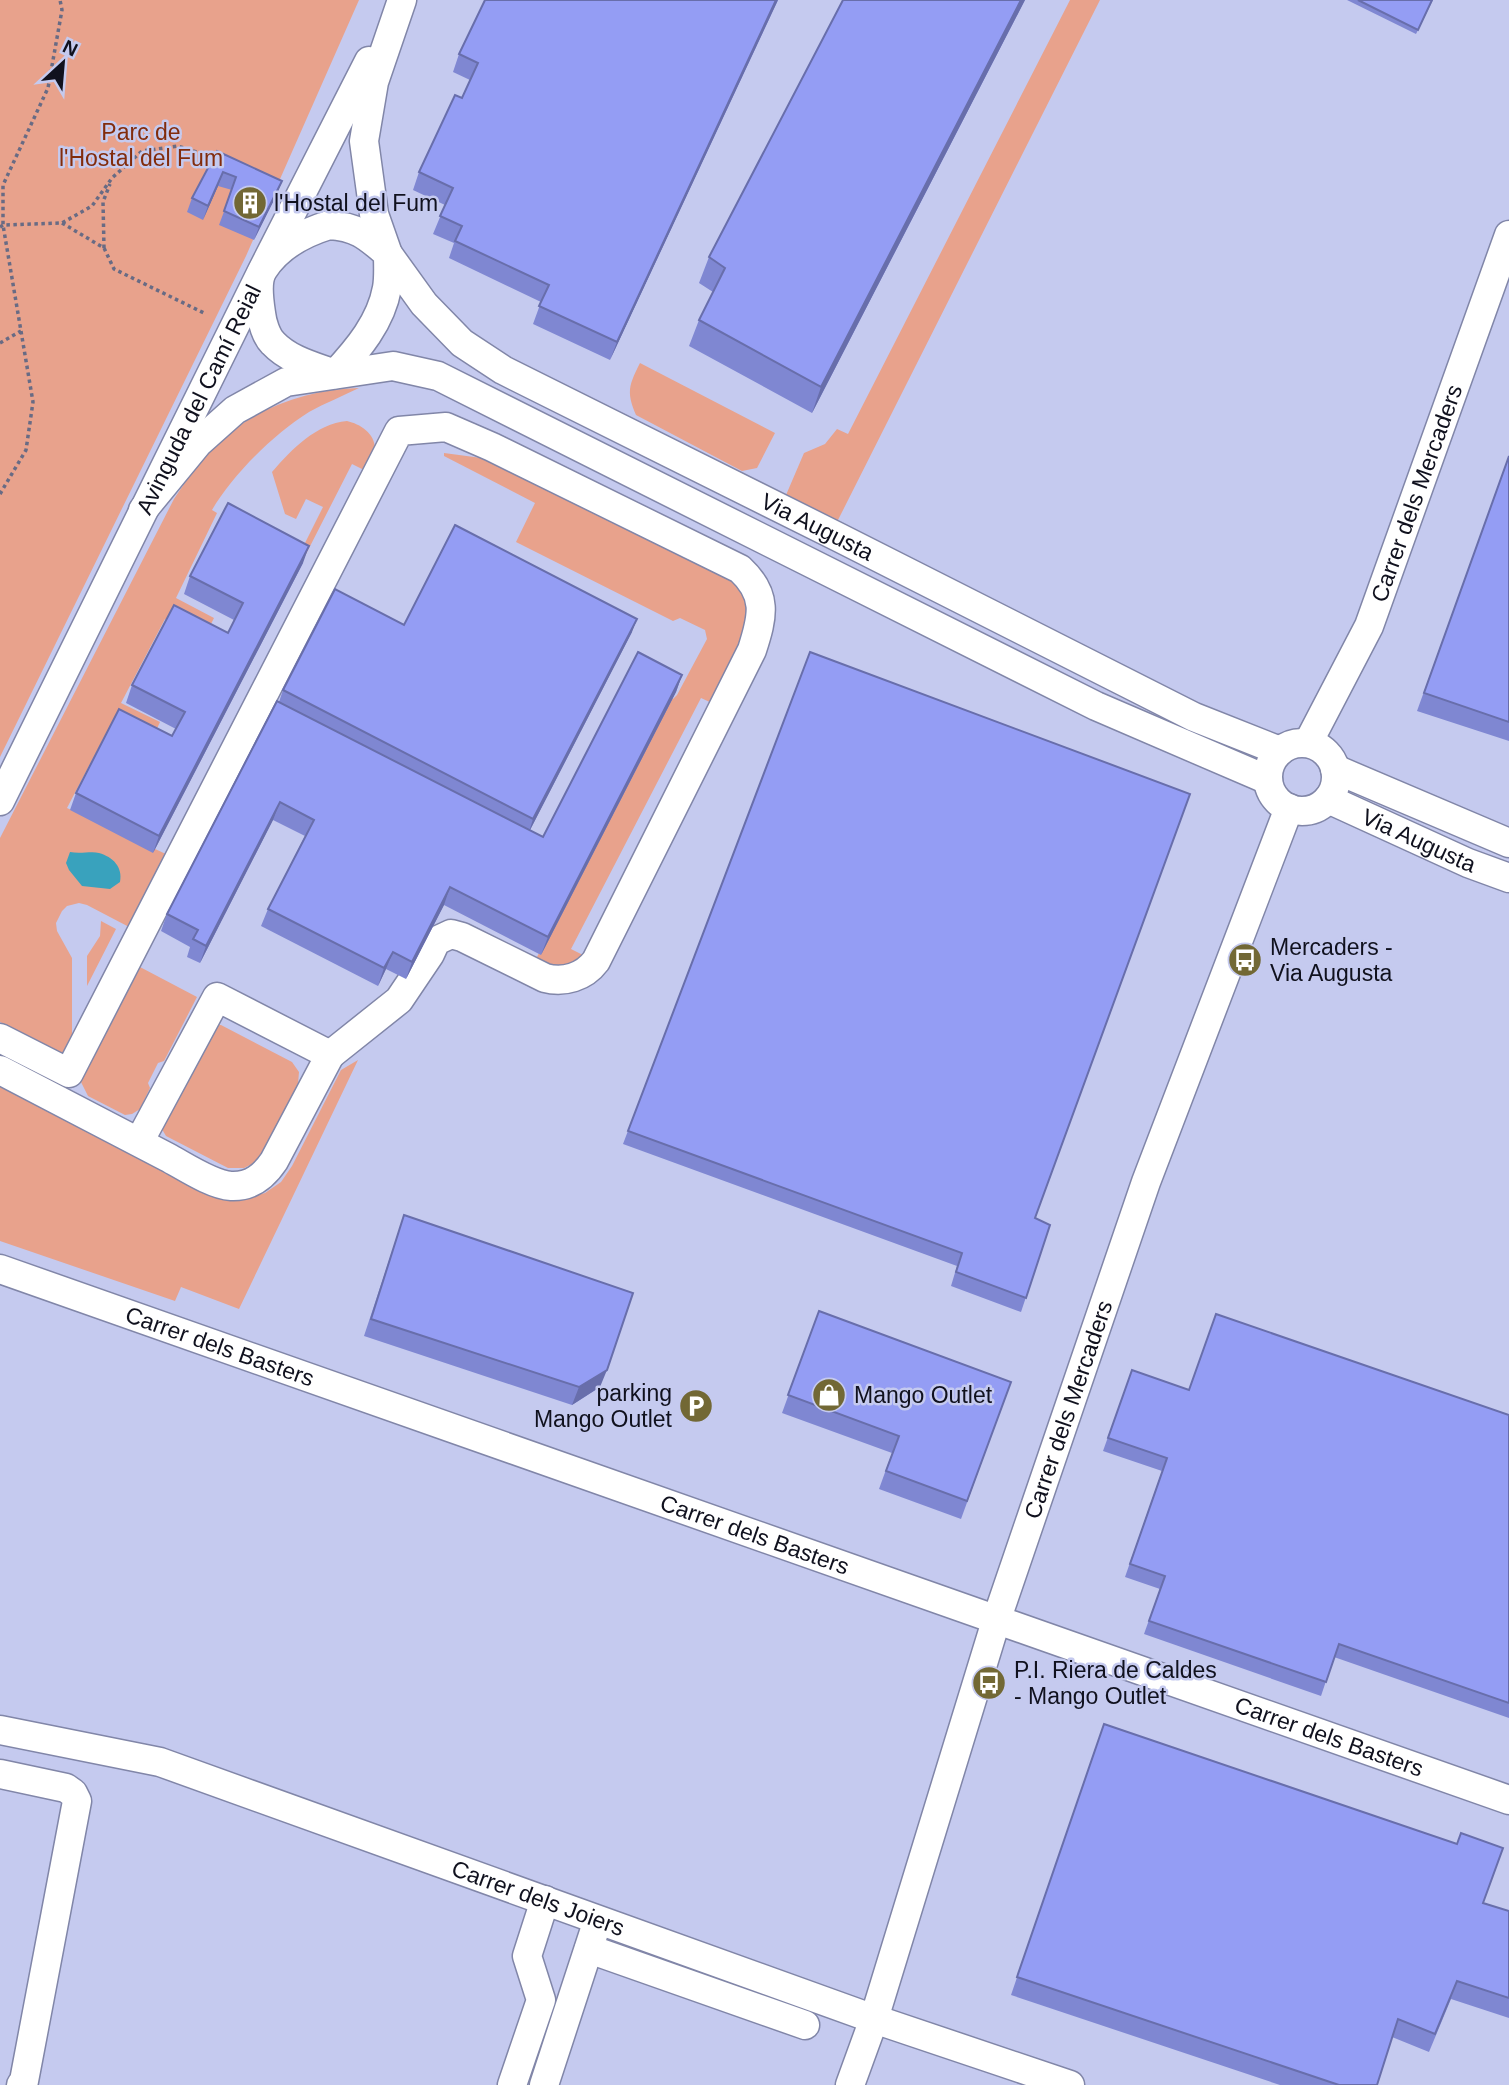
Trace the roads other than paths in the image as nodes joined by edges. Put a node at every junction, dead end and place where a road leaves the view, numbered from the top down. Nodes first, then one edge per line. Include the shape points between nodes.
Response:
1 (401, 0) edge
2 (1509, 235) edge
3 (388, 254) junction
4 (262, 271) junction
5 (335, 374) junction
6 (143, 510) junction
7 (1308, 743) junction
8 (1280, 751) junction
9 (1335, 769) junction
10 (1268, 780) junction
11 (1328, 799) junction
12 (0, 801) edge
13 (1289, 808) junction
14 (1509, 843) edge
15 (1509, 878) edge
16 (0, 1038) edge
17 (330, 1055) junction
18 (0, 1070) edge
19 (139, 1142) junction
20 (0, 1269) edge
21 (996, 1621) junction
22 (0, 1730) edge
23 (0, 1774) edge
24 (1509, 1800) edge
25 (545, 1900) junction
26 (598, 1920) junction
27 (589, 1948) junction
28 (874, 2018) junction
29 (805, 2025) dead end
30 (21, 2085) edge
31 (512, 2085) edge
32 (544, 2085) edge
33 (850, 2085) edge
34 (1070, 2085) edge

1 - 3 street, Via Augusta via 374,82 364,141 374,214
1 - 4 street, Avinguda del Camí Reial
2 - 7 street, Carrer dels Mercaders via 1369,626
3 - 4 street, Via Augusta via 350,227 329,225 304,233 285,246
3 - 5 street, Via Augusta via 388,286 380,313 356,352
3 - 8 street, Via Augusta via 424,304 462,343 503,370 1195,717
4 - 5 street, Via Augusta via 258,298 270,341 299,361
4 - 6 street, Avinguda del Camí Reial
5 - 6 street, Via Augusta via 286,382 235,410 198,443
5 - 10 street, Via Augusta via 393,366 438,376 1096,706
6 - 12 street, Avinguda del Camí Reial
7 - 8 street
7 - 9 street via 1332,759
8 - 10 street
9 - 11 street via 1334,789
9 - 14 street, Via Augusta
10 - 13 street via 1278,801
11 - 13 street via 1309,810
11 - 15 street, Via Augusta
13 - 21 street, Carrer dels Mercaders via 1146,1182
16 - 17 street via 69,1073 399,431 446,427 740,569 761,601 760,625 752,650 588,971 556,981 451,934 436,941 399,1000
17 - 19 street via 275,1161 256,1180 230,1186
17 - 19 street via 217,997
18 - 19 street
20 - 21 street, Carrer dels Basters
21 - 24 street, Carrer dels Basters
21 - 28 street, Carrer dels Mercaders
22 - 25 street, Carrer dels Joiers via 160,1762
23 - 30 street via 66,1788 77,1801
25 - 26 street, Carrer dels Joiers
25 - 31 street via 527,1956 541,2000
26 - 27 street
26 - 28 street, Carrer dels Joiers
27 - 29 street
27 - 32 street
28 - 33 street, Carrer dels Mercaders
28 - 34 street, Carrer dels Joiers

